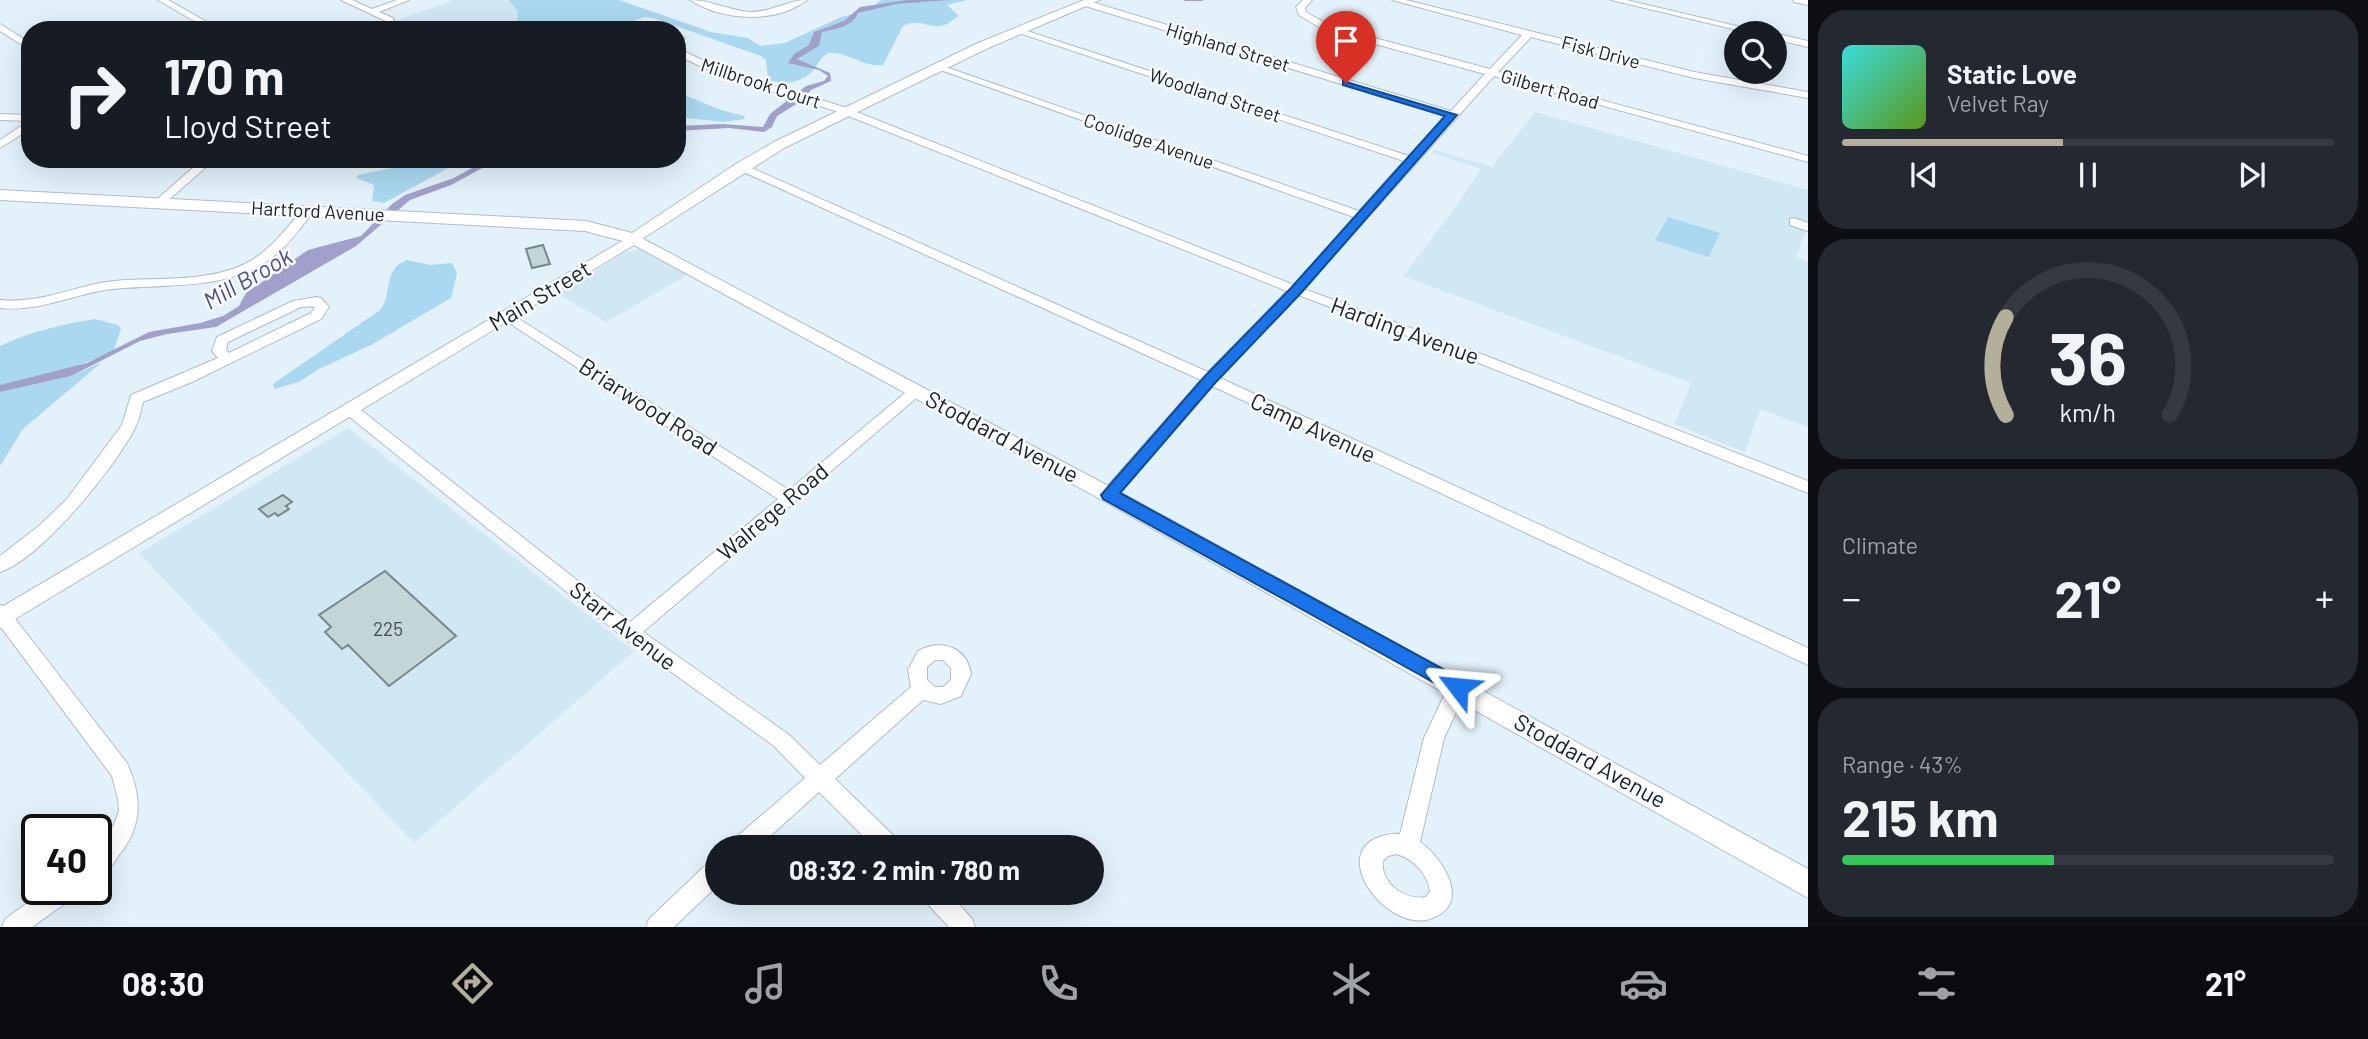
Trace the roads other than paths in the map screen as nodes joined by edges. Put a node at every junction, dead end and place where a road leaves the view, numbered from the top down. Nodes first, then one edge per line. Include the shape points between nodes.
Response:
1 (162, 0) edge
2 (345, 0) edge
3 (405, 0) edge
4 (694, 0) edge
5 (803, 0) edge
6 (1396, 0) edge
7 (1442, 0) edge
8 (1615, 0) edge
9 (1797, 0) edge
10 (1090, 2) edge
11 (1808, 2) edge
12 (1304, 4) edge
13 (1432, 9) junction
14 (371, 12) junction
15 (390, 20) dead end
16 (200, 21) edge
17 (1724, 25) edge
18 (0, 27) edge
19 (1018, 31) junction
20 (1530, 33) junction
21 (1787, 39) edge
22 (21, 41) edge
23 (1808, 44) edge
24 (686, 55) edge
25 (937, 67) junction
26 (1494, 73) junction
27 (1808, 95) edge
28 (847, 112) junction
29 (1641, 114) junction
30 (1452, 115) junction
31 (0, 117) edge
32 (21, 118) edge
33 (1631, 127) dead end
34 (21, 130) edge
35 (0, 145) edge
36 (1808, 159) edge
37 (1411, 160) junction
38 (741, 167) junction
39 (200, 168) edge
40 (0, 195) edge
41 (159, 203) junction
42 (308, 211) junction
43 (1361, 216) junction
44 (1794, 222) dead end
45 (1808, 226) edge
46 (634, 239) junction
47 (1296, 290) junction
48 (0, 304) edge
49 (508, 316) junction
50 (228, 359) junction
51 (1210, 379) junction
52 (916, 391) junction
53 (351, 410) junction
54 (1808, 487) edge
55 (1109, 495) junction
56 (789, 498) junction
57 (0, 565) edge
58 (1, 616) edge
59 (630, 633) junction
60 (1808, 657) edge
61 (1458, 687) junction
62 (923, 688) dead end
63 (820, 776) junction
64 (755, 835) edge
65 (877, 835) edge
66 (1408, 846) dead end
67 (112, 847) edge
68 (705, 881) edge
69 (1808, 884) edge
70 (44, 905) edge
71 (944, 905) edge
72 (13, 927) edge
73 (657, 927) edge
74 (964, 927) edge

1 - 16 street
2 - 14 street
3 - 14 street
4 - 5 street via 758,16
6 - 13 street, Fisk Drive
7 - 13 street
8 - 17 street
9 - 11 street
10 - 19 main road, Main Street
10 - 30 street, Highland Street
12 - 26 street, Gilbert Road via 1307,18 1327,28
13 - 20 street, Fisk Drive
14 - 15 street
18 - 22 street
19 - 25 main road, Main Street
19 - 37 street, Woodland Street
20 - 26 street
20 - 27 street, Fisk Drive via 1682,72
21 - 23 street
24 - 28 street, Millbrook Court via 724,74
25 - 28 main road, Main Street
25 - 43 street, Coolidge Avenue
26 - 29 street, Gilbert Road
26 - 30 street
28 - 38 main road, Main Street
28 - 47 street, Harding Avenue
29 - 33 street
29 - 36 street, Gilbert Road
30 - 37 street
31 - 32 street
34 - 35 street
37 - 43 street
38 - 46 main road, Main Street
38 - 51 street, Camp Avenue
39 - 41 street
40 - 41 main road, Hartford Avenue
41 - 42 main road, Hartford Avenue
42 - 46 main road, Hartford Avenue via 586,226
42 - 48 street via 268,255 203,281 117,284 41,302
43 - 47 street
44 - 45 street
46 - 49 street, Main Street
46 - 52 street, Stoddard Avenue
47 - 51 street
47 - 54 street, Harding Avenue
49 - 53 street, Main Street
49 - 56 street, Briarwood Road
50 - 50 street via 316,316 322,307 316,301 298,304 222,340 219,351
50 - 57 street via 136,399 129,426 73,503
51 - 55 street
51 - 60 street, Camp Avenue
52 - 55 street, Stoddard Avenue
52 - 56 street, Walrege Road
53 - 58 street, Main Street
53 - 59 street, Starr Avenue
55 - 61 street, Stoddard Avenue
56 - 59 street, Walrege Road
58 - 67 street via 120,770 130,791 130,817
59 - 63 street, Starr Avenue via 781,740
61 - 66 street via 1434,738
61 - 69 street, Stoddard Avenue
62 - 63 street
63 - 64 street
63 - 65 street, Starr Avenue
68 - 73 street
70 - 72 street
71 - 74 street

